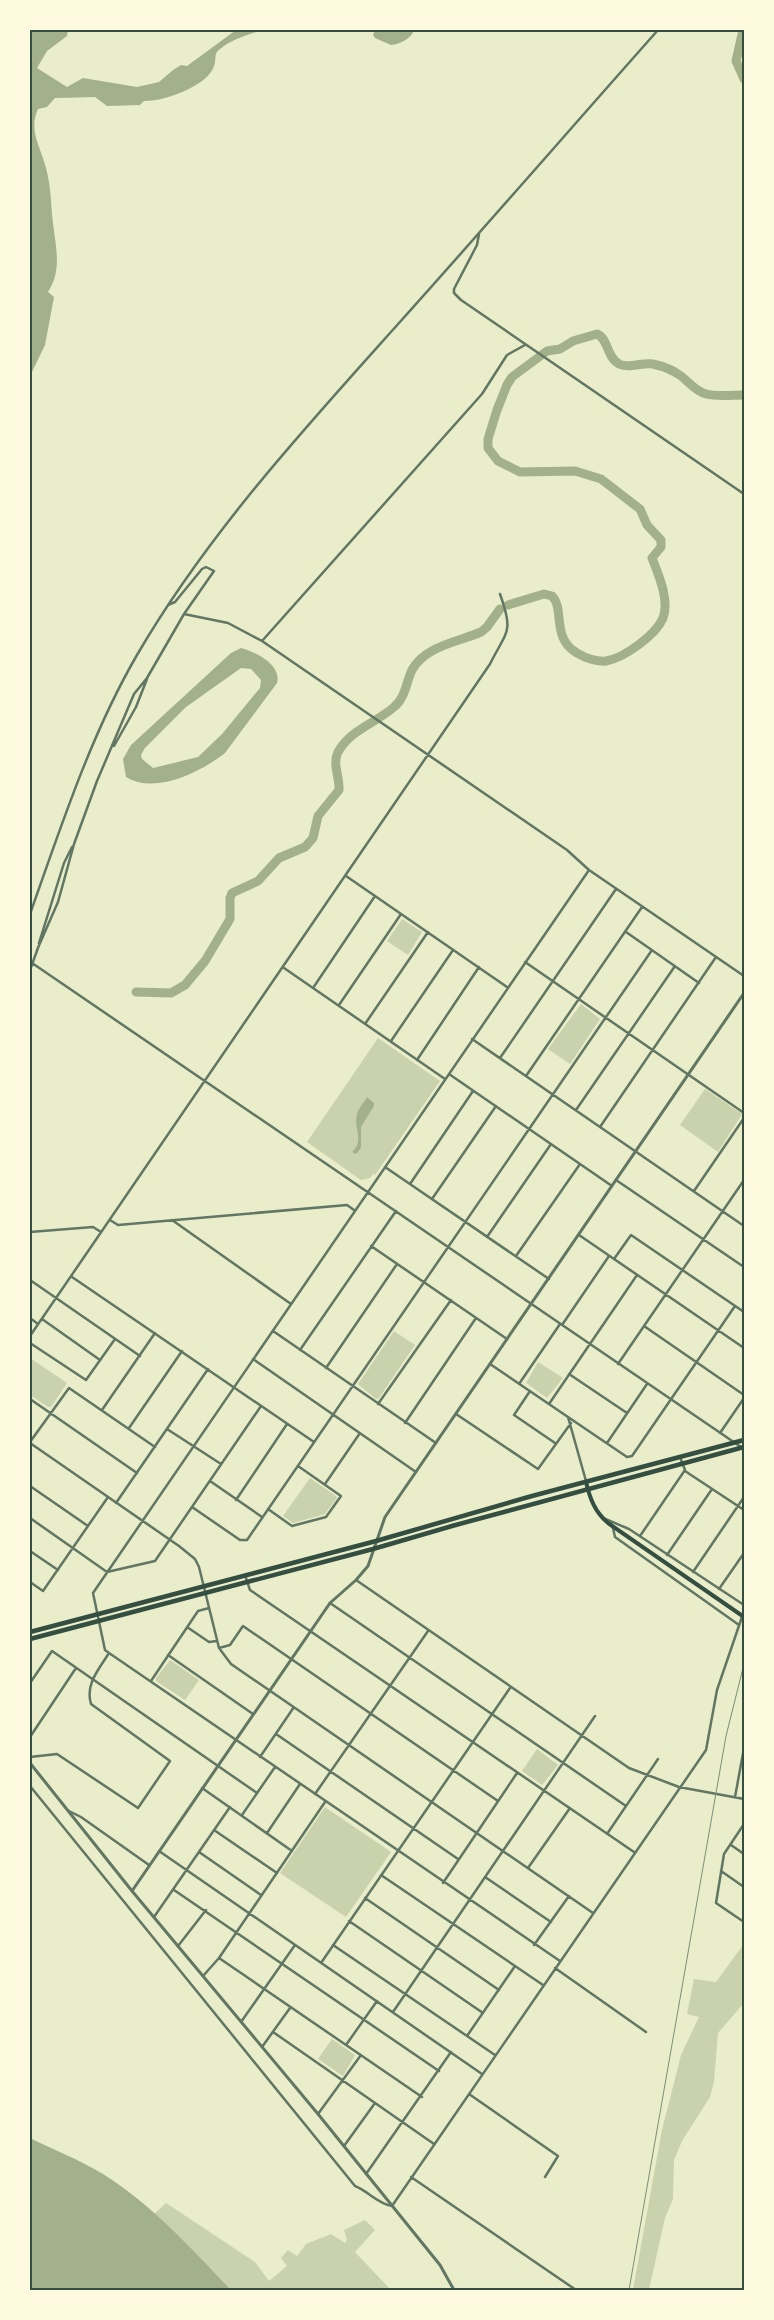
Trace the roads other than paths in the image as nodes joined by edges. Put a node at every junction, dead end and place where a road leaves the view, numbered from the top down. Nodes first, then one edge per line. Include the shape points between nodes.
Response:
1 (658, 30) edge
2 (479, 233) junction
3 (525, 345) junction
4 (744, 494) edge
5 (500, 594) dead end
6 (168, 605) junction
7 (184, 614) junction
8 (262, 641) junction
9 (147, 678) junction
10 (428, 754) junction
11 (108, 756) junction
12 (74, 844) junction
13 (589, 870) junction
14 (346, 876) junction
15 (616, 889) junction
16 (374, 896) junction
17 (642, 907) junction
18 (30, 914) edge
19 (401, 914) junction
20 (428, 932) junction
21 (626, 932) junction
22 (37, 950) junction
23 (453, 950) junction
24 (652, 950) junction
25 (716, 957) junction
26 (525, 962) junction
27 (32, 963) junction
28 (675, 966) junction
29 (479, 967) junction
30 (284, 968) junction
31 (30, 970) edge
32 (744, 976) edge
33 (552, 982) junction
34 (699, 982) junction
35 (508, 987) junction
36 (313, 988) junction
37 (744, 993) edge
38 (579, 1000) junction
39 (339, 1006) junction
40 (605, 1018) junction
41 (365, 1024) junction
42 (629, 1034) junction
43 (472, 1039) junction
44 (391, 1041) junction
45 (653, 1050) junction
46 (500, 1058) junction
47 (417, 1060) junction
48 (448, 1074) junction
49 (688, 1074) junction
50 (526, 1076) junction
51 (445, 1079) junction
52 (205, 1081) junction
53 (473, 1091) junction
54 (553, 1094) junction
55 (496, 1106) junction
56 (576, 1110) junction
57 (744, 1113) edge
58 (744, 1118) edge
59 (600, 1127) junction
60 (529, 1129) junction
61 (551, 1144) junction
62 (636, 1152) junction
63 (580, 1164) junction
64 (385, 1167) junction
65 (616, 1180) junction
66 (744, 1180) edge
67 (410, 1184) junction
68 (612, 1186) junction
69 (694, 1191) junction
70 (368, 1192) junction
71 (432, 1199) junction
72 (355, 1210) junction
73 (396, 1211) junction
74 (723, 1211) junction
75 (110, 1220) junction
76 (172, 1220) junction
77 (466, 1222) junction
78 (744, 1226) edge
79 (30, 1232) edge
80 (102, 1232) junction
81 (579, 1235) junction
82 (487, 1237) junction
83 (703, 1240) junction
84 (371, 1246) junction
85 (448, 1247) junction
86 (516, 1256) junction
87 (609, 1256) junction
88 (614, 1259) junction
89 (398, 1263) junction
90 (744, 1268) edge
91 (682, 1270) junction
92 (637, 1275) junction
93 (71, 1277) junction
94 (549, 1279) junction
95 (30, 1280) edge
96 (424, 1282) junction
97 (666, 1295) junction
98 (56, 1298) junction
99 (450, 1300) junction
100 (291, 1304) junction
101 (532, 1304) junction
102 (735, 1306) junction
103 (744, 1312) edge
104 (30, 1318) edge
105 (476, 1318) junction
106 (42, 1319) junction
107 (38, 1324) junction
108 (561, 1324) junction
109 (644, 1326) junction
110 (718, 1330) junction
111 (273, 1331) junction
112 (155, 1333) junction
113 (30, 1336) edge
114 (115, 1339) junction
115 (507, 1339) junction
116 (30, 1343) edge
117 (590, 1344) junction
118 (744, 1348) edge
119 (300, 1350) junction
120 (182, 1351) junction
121 (140, 1356) junction
122 (100, 1360) junction
123 (253, 1360) junction
124 (696, 1362) junction
125 (490, 1364) junction
126 (618, 1364) junction
127 (326, 1368) junction
128 (208, 1369) junction
129 (569, 1374) junction
130 (647, 1383) junction
131 (519, 1384) junction
132 (352, 1386) junction
133 (234, 1387) junction
134 (530, 1391) junction
135 (744, 1397) edge
136 (30, 1399) edge
137 (671, 1399) junction
138 (378, 1404) junction
139 (549, 1404) junction
140 (261, 1406) junction
141 (102, 1410) junction
142 (50, 1413) junction
143 (627, 1413) junction
144 (456, 1414) junction
145 (333, 1415) junction
146 (568, 1417) junction
147 (405, 1423) junction
148 (571, 1423) junction
149 (288, 1424) junction
150 (129, 1429) junction
151 (168, 1429) junction
152 (360, 1433) junction
153 (720, 1433) junction
154 (744, 1440) edge
155 (314, 1442) junction
156 (607, 1442) junction
157 (30, 1443) edge
158 (555, 1443) junction
159 (734, 1443) junction
160 (436, 1444) junction
161 (155, 1447) junction
162 (193, 1447) junction
163 (743, 1448) edge
164 (680, 1457) junction
165 (221, 1464) junction
166 (682, 1464) junction
167 (298, 1466) junction
168 (685, 1470) junction
169 (416, 1472) junction
170 (137, 1473) junction
171 (210, 1481) junction
172 (586, 1482) junction
173 (325, 1484) junction
174 (30, 1486) edge
175 (712, 1489) junction
176 (588, 1490) junction
177 (744, 1496) edge
178 (108, 1497) junction
179 (236, 1500) junction
180 (116, 1503) junction
181 (738, 1506) junction
182 (192, 1507) junction
183 (268, 1509) junction
184 (744, 1510) edge
185 (262, 1517) junction
186 (30, 1518) edge
187 (602, 1518) junction
188 (142, 1521) junction
189 (88, 1526) junction
190 (613, 1527) junction
191 (640, 1536) junction
192 (170, 1539) junction
193 (376, 1541) junction
194 (73, 1548) junction
195 (373, 1549) junction
196 (30, 1551) edge
197 (744, 1553) edge
198 (667, 1555) junction
199 (58, 1570) junction
200 (107, 1572) junction
201 (693, 1572) junction
202 (246, 1574) junction
203 (356, 1580) junction
204 (30, 1582) edge
205 (248, 1582) junction
206 (204, 1586) junction
207 (720, 1589) junction
208 (206, 1594) junction
209 (330, 1603) junction
210 (744, 1605) edge
211 (209, 1608) junction
212 (744, 1611) edge
213 (98, 1614) junction
214 (744, 1617) edge
215 (100, 1621) junction
216 (739, 1624) junction
217 (187, 1627) junction
218 (310, 1630) junction
219 (428, 1631) junction
220 (30, 1632) edge
221 (30, 1639) edge
222 (217, 1641) junction
223 (219, 1648) junction
224 (109, 1653) junction
225 (168, 1655) junction
226 (409, 1658) junction
227 (291, 1659) junction
228 (76, 1668) junction
229 (92, 1680) junction
230 (151, 1681) junction
231 (30, 1683) edge
232 (390, 1685) junction
233 (510, 1688) junction
234 (269, 1690) junction
235 (294, 1707) junction
236 (253, 1714) junction
237 (370, 1714) junction
238 (491, 1714) junction
239 (595, 1716) dead end
240 (276, 1734) junction
241 (581, 1736) junction
242 (30, 1737) edge
243 (236, 1739) junction
244 (473, 1742) junction
245 (348, 1745) junction
246 (744, 1748) edge
247 (260, 1756) junction
248 (30, 1757) edge
249 (658, 1759) dead end
250 (30, 1763) edge
251 (562, 1763) junction
252 (217, 1766) junction
253 (275, 1767) junction
254 (453, 1771) junction
255 (330, 1772) junction
256 (517, 1773) junction
257 (647, 1775) junction
258 (300, 1784) junction
259 (30, 1786) edge
260 (679, 1787) junction
261 (202, 1788) junction
262 (544, 1790) junction
263 (257, 1793) junction
264 (315, 1794) junction
265 (735, 1797) junction
266 (744, 1799) edge
267 (498, 1801) junction
268 (326, 1802) junction
269 (431, 1802) junction
270 (626, 1806) junction
271 (230, 1807) junction
272 (570, 1808) junction
273 (67, 1811) junction
274 (241, 1816) junction
275 (744, 1824) edge
276 (413, 1828) junction
277 (214, 1830) junction
278 (266, 1833) junction
279 (477, 1833) junction
280 (607, 1834) junction
281 (730, 1844) junction
282 (292, 1850) junction
283 (398, 1851) junction
284 (503, 1851) junction
285 (158, 1852) junction
286 (199, 1852) junction
287 (634, 1852) junction
288 (744, 1854) edge
289 (458, 1860) junction
290 (149, 1865) junction
291 (528, 1868) junction
292 (187, 1871) junction
293 (721, 1871) junction
294 (276, 1873) junction
295 (381, 1874) junction
296 (485, 1877) junction
297 (443, 1882) junction
298 (744, 1887) edge
299 (174, 1890) junction
300 (132, 1891) junction
301 (262, 1895) junction
302 (569, 1896) junction
303 (365, 1898) junction
304 (469, 1900) junction
305 (206, 1910) junction
306 (593, 1912) junction
307 (249, 1914) junction
308 (154, 1917) junction
309 (349, 1921) junction
310 (551, 1922) junction
311 (744, 1922) edge
312 (453, 1924) junction
313 (236, 1932) junction
314 (333, 1944) junction
315 (295, 1945) junction
316 (534, 1945) junction
317 (178, 1946) junction
318 (437, 1947) junction
319 (218, 1958) junction
320 (560, 1962) junction
321 (321, 1963) junction
322 (283, 1964) junction
323 (515, 1966) junction
324 (555, 1968) junction
325 (421, 1970) junction
326 (203, 1976) junction
327 (543, 1985) junction
328 (265, 1990) junction
329 (499, 1990) junction
330 (405, 1994) junction
331 (377, 2001) junction
332 (291, 2007) junction
333 (392, 2012) junction
334 (483, 2013) junction
335 (364, 2019) junction
336 (241, 2022) junction
337 (273, 2032) junction
338 (646, 2032) dead end
339 (467, 2036) junction
340 (346, 2045) junction
341 (262, 2047) junction
342 (452, 2052) junction
343 (361, 2055) junction
344 (495, 2055) junction
345 (439, 2071) junction
346 (482, 2074) junction
347 (343, 2081) junction
348 (469, 2094) junction
349 (422, 2097) junction
350 (375, 2102) junction
351 (318, 2114) junction
352 (404, 2122) junction
353 (435, 2144) junction
354 (344, 2146) junction
355 (366, 2174) junction
356 (545, 2176) dead end
357 (412, 2178) junction
358 (392, 2206) junction
359 (454, 2290) edge
360 (576, 2290) edge

1 - 2 street
2 - 3 street via 454,292
2 - 6 street via 220,530
3 - 4 street
3 - 8 street via 508,355 482,394
5 - 10 street via 508,617 508,631 490,664
6 - 7 street via 175,602 202,568 214,571
6 - 18 street via 136,656 101,729
7 - 8 street via 228,623
7 - 9 street
8 - 10 street
9 - 11 street via 136,707
9 - 11 street via 134,694
10 - 13 street via 567,850
10 - 14 street
11 - 12 street
12 - 22 street via 58,902
12 - 22 street via 64,862
13 - 15 street
13 - 26 street
14 - 16 street
14 - 30 street
15 - 17 street
15 - 33 street
16 - 19 street
16 - 36 street
17 - 21 street
17 - 25 street
19 - 20 street
19 - 39 street
20 - 23 street
20 - 41 street
21 - 24 street
21 - 38 street
22 - 27 street
23 - 29 street
23 - 44 street
24 - 28 street
24 - 40 street
25 - 32 street
25 - 34 street
26 - 33 street
26 - 35 street
27 - 31 street
27 - 52 street
28 - 34 street
28 - 42 street
29 - 35 street
29 - 47 street
30 - 36 street
30 - 52 street
33 - 38 street
33 - 46 street
34 - 45 street
35 - 43 street
36 - 39 street
37 - 49 street
38 - 40 street
38 - 50 street
39 - 41 street
40 - 42 street
40 - 54 street
41 - 44 street
42 - 45 street
42 - 56 street
43 - 46 street
43 - 48 street
44 - 47 street
45 - 49 street
45 - 59 street
46 - 50 street
47 - 51 street
48 - 51 street
48 - 53 street
49 - 57 street
49 - 62 street
50 - 54 street
51 - 64 street
52 - 70 street
52 - 75 street
53 - 55 street
53 - 67 street
54 - 56 street
54 - 60 street
55 - 60 street
55 - 71 street
56 - 59 street
58 - 69 street
59 - 62 street
60 - 61 street
60 - 77 street
61 - 63 street
61 - 82 street
62 - 65 street
62 - 69 street
63 - 68 street
63 - 86 street
64 - 67 street
64 - 70 street
65 - 68 street
65 - 83 street
66 - 74 street
67 - 71 street
68 - 81 street
69 - 74 street
70 - 72 street
70 - 73 street
71 - 77 street
72 - 76 street via 347,1205
72 - 100 street
73 - 84 street
73 - 85 street
74 - 78 street
74 - 83 street
75 - 76 street via 118,1225
75 - 80 street
76 - 100 street
77 - 82 street
77 - 85 street
79 - 80 street via 93,1227
80 - 93 street
81 - 87 street
81 - 94 street
82 - 86 street
83 - 90 street
83 - 91 street
84 - 89 street
84 - 119 street
85 - 96 street
85 - 101 street
86 - 94 street
87 - 88 street
87 - 108 street
88 - 91 street via 631,1235
88 - 92 street
89 - 96 street
89 - 127 street
91 - 97 street
91 - 102 street
92 - 97 street
92 - 117 street
93 - 98 street
93 - 112 street
94 - 101 street
95 - 98 street
96 - 99 street
96 - 132 street
97 - 109 street
97 - 110 street
98 - 106 street
98 - 114 street
99 - 105 street
99 - 138 street
100 - 111 street
101 - 108 street
101 - 115 street
102 - 103 street
102 - 110 street
104 - 107 street
105 - 115 street
105 - 147 street
106 - 107 street
106 - 122 street
107 - 113 street
108 - 117 street
108 - 131 street
109 - 124 street
109 - 126 street
110 - 118 street
110 - 124 street
111 - 119 street
111 - 123 street
112 - 120 street
112 - 121 street
114 - 121 street
114 - 122 street
115 - 125 street
116 - 122 street via 86,1380
117 - 126 street
117 - 129 street
119 - 127 street
120 - 128 street
120 - 150 street
121 - 141 street
123 - 133 street
123 - 145 street
124 - 135 street
124 - 137 street
125 - 131 street
125 - 144 street
126 - 130 street
127 - 132 street
128 - 133 street
128 - 151 street
129 - 139 street
129 - 143 street
130 - 137 street
130 - 143 street
131 - 134 street
132 - 138 street
132 - 145 street
133 - 140 street
133 - 162 street
134 - 139 street
134 - 158 street via 514,1415
135 - 153 street
136 - 142 street
137 - 153 street
137 - 156 street via 632,1456 627,1457
138 - 147 street
139 - 146 street
140 - 149 street
140 - 165 street
141 - 142 street via 69,1388
141 - 150 street
142 - 157 street
142 - 170 street
143 - 156 street
144 - 158 street via 538,1469
144 - 160 street
145 - 152 street
145 - 155 street
146 - 148 street
146 - 156 street
147 - 160 street
148 - 158 street
148 - 172 street
149 - 155 street
149 - 179 street
150 - 161 street
151 - 161 street
151 - 162 street
152 - 169 street
152 - 173 street
153 - 159 street
154 - 159 highway
155 - 167 street
157 - 178 street
159 - 163 street
159 - 164 highway
160 - 169 street
161 - 170 street
162 - 165 street
162 - 188 street
163 - 166 highway
164 - 166 street
164 - 172 highway
165 - 171 street
166 - 168 street
166 - 176 highway
167 - 173 street
167 - 183 street
168 - 175 street
168 - 191 street
169 - 193 street via 385,1517
170 - 180 street
171 - 179 street
171 - 182 street
172 - 176 main road
172 - 193 highway
173 - 183 street via 341,1496 326,1517 292,1526
174 - 189 street
175 - 181 street
175 - 198 street
176 - 187 main road
176 - 195 highway
177 - 181 street
178 - 180 street
178 - 189 street
179 - 185 street
180 - 188 street
181 - 184 street
181 - 201 street
182 - 185 street via 240,1540 247,1540
182 - 192 street
183 - 185 street
186 - 194 street
187 - 190 main road
187 - 191 street
188 - 192 street
188 - 200 street
189 - 194 street
190 - 214 main road
190 - 216 street via 615,1537
191 - 198 street
192 - 200 street via 155,1561
192 - 206 street via 194,1559
193 - 195 street
193 - 202 highway
194 - 199 street
194 - 200 street
195 - 203 street via 368,1566
195 - 205 highway
196 - 199 street
197 - 207 street
198 - 201 street
199 - 204 street via 43,1591
200 - 213 street via 93,1593
201 - 207 street
202 - 205 street
202 - 206 highway
203 - 209 street
203 - 219 street
205 - 208 highway
205 - 218 street via 250,1590
206 - 208 street
206 - 213 highway
207 - 210 street
208 - 211 street
208 - 215 highway
209 - 218 street
209 - 226 street
211 - 217 street via 198,1611
211 - 222 street
212 - 216 street
213 - 215 street
213 - 220 highway
215 - 221 highway
215 - 224 street
216 - 260 street via 717,1690 706,1750
217 - 222 street via 209,1642
217 - 225 street
218 - 227 street
218 - 232 street
219 - 226 street
219 - 233 street
222 - 223 street
223 - 227 street via 230,1645 243,1626
223 - 234 street via 231,1664
224 - 229 street
224 - 230 street
225 - 230 street
225 - 236 street
226 - 232 street
226 - 238 street
227 - 234 street
227 - 237 street
228 - 229 street
228 - 231 street via 52,1651
228 - 242 street
229 - 248 street via 88,1695 91,1704 170,1761 138,1808 57,1754
229 - 252 street
230 - 243 street
232 - 237 street
232 - 244 street
233 - 238 street
233 - 241 street
234 - 235 street
234 - 236 street
235 - 240 street
235 - 245 street
236 - 243 street
237 - 245 street
237 - 254 street
238 - 244 street
238 - 251 street
239 - 241 street
240 - 247 street
240 - 255 street
241 - 251 street
241 - 257 street via 629,1768
243 - 247 street
243 - 252 street
244 - 254 street
244 - 256 street
245 - 255 street
245 - 269 street
246 - 265 street
247 - 253 street
249 - 257 street
250 - 273 street
251 - 262 street
251 - 270 street
252 - 261 street
252 - 263 street
253 - 258 street
253 - 263 street
254 - 267 street
254 - 269 street
255 - 264 street
255 - 276 street
256 - 262 street
256 - 267 street
257 - 260 street
257 - 270 street
258 - 264 street
258 - 278 street
259 - 358 street via 355,2186
260 - 265 street
260 - 287 street
261 - 271 street
261 - 285 street
262 - 272 street
262 - 284 street
263 - 274 street
264 - 268 street
265 - 266 street
267 - 279 street
268 - 282 street
268 - 283 street
269 - 276 street
269 - 279 street
270 - 280 street
271 - 274 street
271 - 277 street
272 - 280 street
272 - 291 street
273 - 290 street via 81,1817
273 - 300 street
274 - 278 street
275 - 281 street
276 - 283 street
276 - 289 street
277 - 286 street
277 - 294 street
278 - 282 street
279 - 284 street
279 - 289 street
280 - 287 street
281 - 288 street
281 - 293 street via 724,1854
282 - 294 street
283 - 295 street
283 - 297 street
284 - 291 street
284 - 296 street
285 - 290 street
285 - 292 street
286 - 292 street
286 - 301 street
287 - 306 street
289 - 297 street
290 - 300 street
291 - 302 street
292 - 299 street
292 - 307 street
293 - 298 street
293 - 311 street via 716,1903
294 - 301 street
295 - 303 street
295 - 312 street
296 - 304 street
296 - 310 street
297 - 304 street
299 - 305 street
299 - 308 street
300 - 308 street
301 - 307 street
302 - 306 street
302 - 310 street
303 - 309 street
303 - 318 street
304 - 312 street
304 - 316 street
305 - 313 street
305 - 317 street
306 - 320 street
307 - 313 street
307 - 315 street
308 - 317 street
309 - 314 street
309 - 325 street
310 - 316 street
312 - 318 street
312 - 323 street
313 - 319 street
313 - 322 street
314 - 321 street
314 - 330 street
315 - 321 street
315 - 322 street
316 - 320 street
317 - 326 street
318 - 325 street
318 - 329 street
319 - 326 street
319 - 328 street
320 - 324 street
321 - 331 street
322 - 328 street
322 - 335 street
323 - 327 street
323 - 329 street
324 - 327 street
324 - 338 street
325 - 330 street
325 - 334 street
326 - 336 street
327 - 344 street
328 - 332 street
328 - 336 street
329 - 334 street
330 - 333 street
330 - 339 street
331 - 333 street
331 - 335 street
332 - 337 street
332 - 340 street
333 - 342 street
334 - 339 street
335 - 340 street
335 - 345 street
336 - 341 street
337 - 341 street
337 - 347 street
339 - 344 street
340 - 343 street
341 - 351 street
342 - 345 street
342 - 346 street
343 - 347 street
343 - 349 street
344 - 346 street
345 - 349 street
346 - 348 street
347 - 350 street
347 - 351 street
348 - 353 street
348 - 356 street via 558,2156
349 - 352 street
350 - 352 street
350 - 354 street
351 - 354 street
352 - 353 street
352 - 355 street
353 - 357 street
354 - 355 street
355 - 358 street
357 - 358 street
357 - 360 street
358 - 359 street via 440,2265

